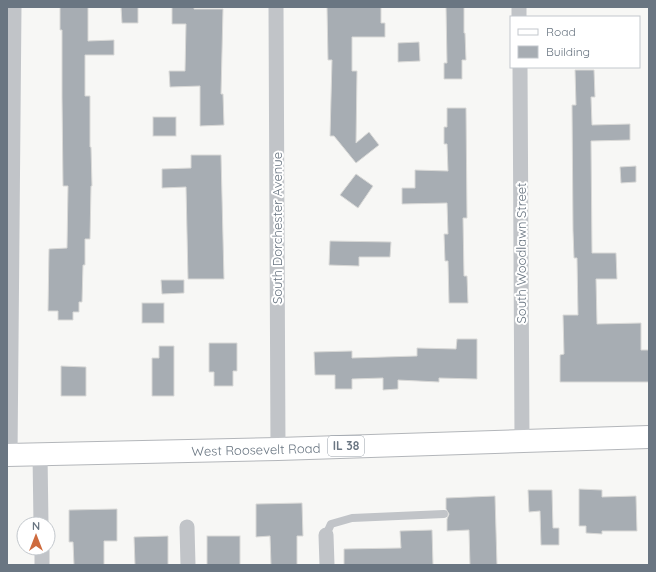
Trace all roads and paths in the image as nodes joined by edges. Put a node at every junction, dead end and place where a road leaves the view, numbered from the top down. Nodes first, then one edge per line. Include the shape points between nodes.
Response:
1 (14, 7) edge
2 (276, 7) edge
3 (520, 68) edge
4 (649, 437) edge
5 (522, 440) junction
6 (278, 448) junction
7 (40, 454) junction
8 (9, 455) edge
9 (444, 514) dead end
10 (41, 516) edge
11 (187, 527) dead end
12 (326, 535) joint
13 (188, 565) edge
14 (327, 565) edge

1 - 8 street
2 - 6 street, South Dorchester Avenue
3 - 5 street, South Woodlawn Street
4 - 5 main road, West Roosevelt Road / IL 38
5 - 6 main road, West Roosevelt Road / IL 38
6 - 7 main road, West Roosevelt Road / IL 38
7 - 8 main road, West Roosevelt Road / IL 38
7 - 10 street
9 - 12 lane via 352,518 331,524
11 - 13 street
12 - 14 street

